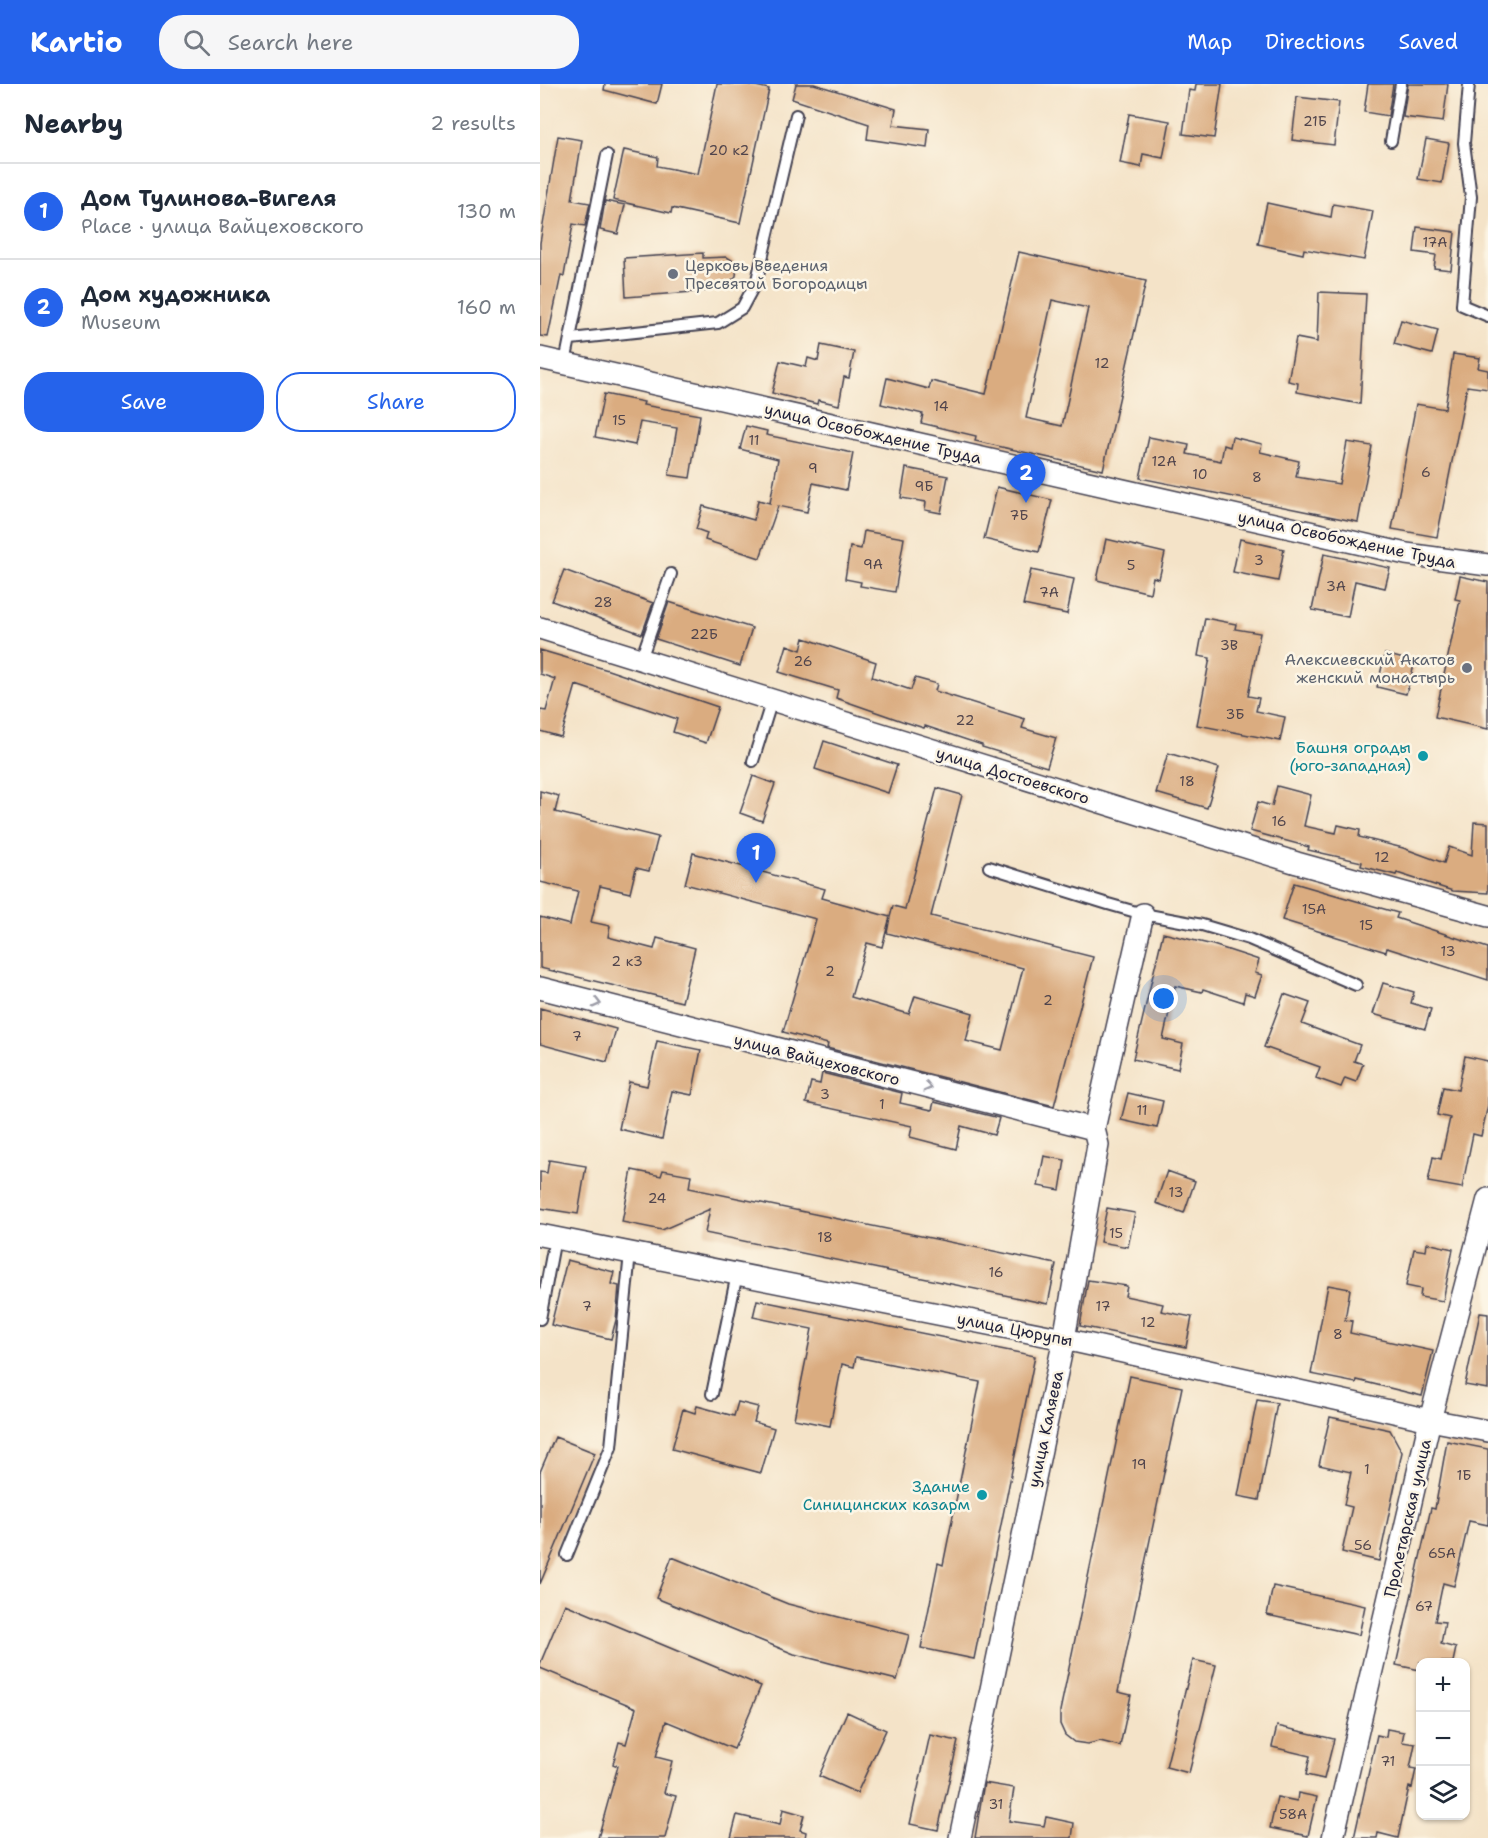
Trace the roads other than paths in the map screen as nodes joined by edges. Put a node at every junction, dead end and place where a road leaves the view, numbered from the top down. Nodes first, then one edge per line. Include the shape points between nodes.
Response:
1 (1401, 84) edge
2 (1469, 84) edge
3 (796, 115) dead end
4 (1391, 141) dead end
5 (607, 155) dead end
6 (1488, 316) edge
7 (571, 339) junction
8 (540, 358) edge
9 (565, 363) junction
10 (1488, 565) edge
11 (671, 574) dead end
12 (540, 628) edge
13 (641, 659) junction
14 (772, 700) junction
15 (753, 761) dead end
16 (989, 867) dead end
17 (1143, 914) junction
18 (1488, 916) edge
19 (1356, 986) dead end
20 (540, 988) edge
21 (1094, 1129) junction
22 (1488, 1199) edge
23 (547, 1237) edge
24 (630, 1253) junction
25 (737, 1274) junction
26 (540, 1319) edge
27 (1064, 1339) junction
28 (712, 1394) dead end
29 (1430, 1420) junction
30 (1488, 1431) edge
31 (567, 1555) dead end
32 (960, 1838) edge
33 (1333, 1838) edge

1 - 4 lane
2 - 6 lane via 1464,143 1471,197 1462,306
3 - 7 lane via 757,280 742,308 718,323
5 - 7 lane
7 - 9 lane
8 - 9 street, улица Освобождение Труда
9 - 10 street, улица Освобождение Труда via 1406,554
11 - 13 lane
12 - 13 street, улица Достоевского
13 - 14 street, улица Достоевского
14 - 15 lane
14 - 18 street, улица Достоевского via 1286,859
16 - 17 lane
17 - 19 lane via 1249,939
17 - 21 street, улица Каляева
20 -> 21 street, улица Вайцеховского
21 - 27 street, улица Каляева via 1098,1145
22 - 29 street, Пролетарская улица
23 - 24 street, улица Цюрупы
23 - 26 lane
24 - 25 street, улица Цюрупы
24 - 31 lane via 611,1447
25 - 27 street, улица Цюрупы
25 - 28 lane
27 - 29 street, улица Цюрупы
27 - 32 street, улица Каляева
29 - 30 street, улица Цюрупы
29 - 33 street, Пролетарская улица

